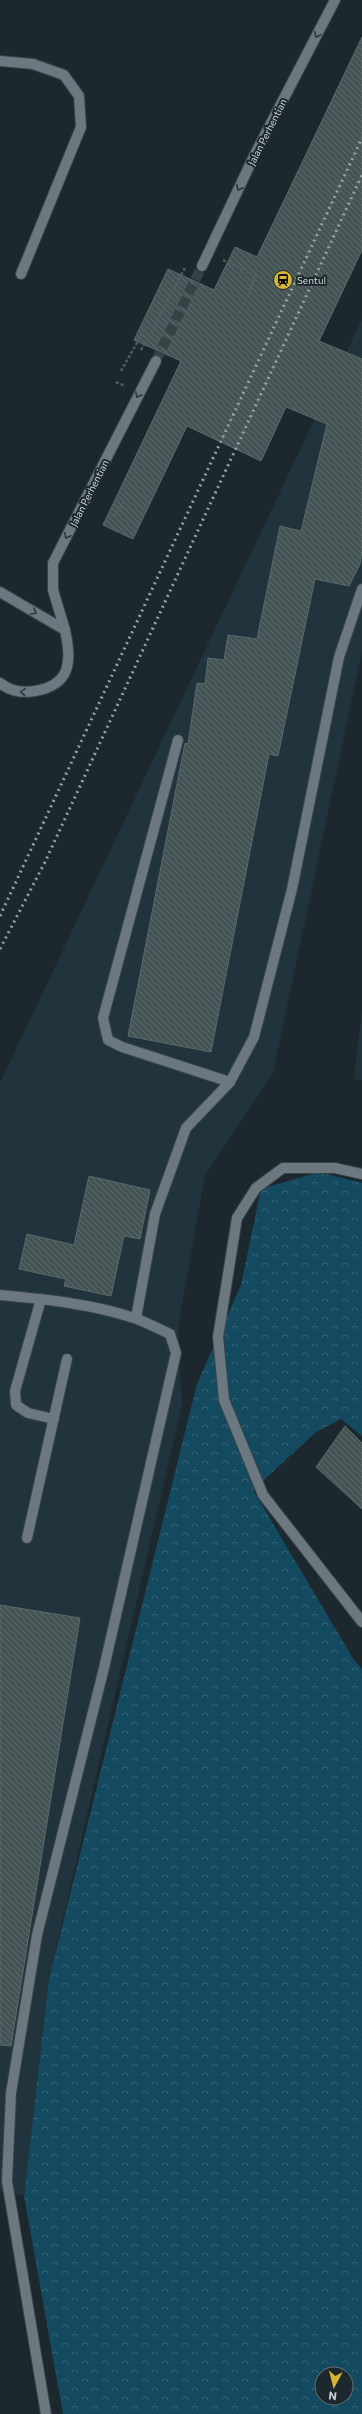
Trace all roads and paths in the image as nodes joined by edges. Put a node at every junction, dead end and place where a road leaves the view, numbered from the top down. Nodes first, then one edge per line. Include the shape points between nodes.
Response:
1 (335, 0) edge
2 (0, 61) edge
3 (222, 260) dead end
4 (202, 266) tunnel mouth
5 (21, 274) dead end
6 (238, 315) dead end
7 (147, 324) dead end
8 (156, 361) tunnel mouth
9 (121, 372) dead end
10 (130, 490) dead end
11 (114, 514) dead end
12 (362, 589) edge
13 (0, 592) edge
14 (65, 630) junction
15 (0, 683) edge
16 (178, 740) dead end
17 (230, 1082) junction
18 (362, 1174) edge
19 (0, 1296) edge
20 (41, 1299) junction
21 (136, 1318) junction
22 (67, 1359) dead end
23 (54, 1419) junction
24 (27, 1538) dead end
25 (362, 1622) edge
26 (46, 2414) edge

1 -> 4 street, Jalan Perhentian via 255,154
2 - 5 street via 33,64 64,75 80,96 81,127
3 - 6 path via 256,276
7 - 9 path
8 -> 14 street, Jalan Perhentian via 53,563 53,590
10 - 11 path via 116,516
12 - 17 street via 339,657 292,889 256,1030
13 -> 14 street
14 -> 15 street, Jalan Perhentian via 69,656 67,669 62,679 53,687 27,693 15,691
16 - 17 street via 103,1018 108,1040 122,1047
17 - 21 street via 186,1128 156,1214
18 - 25 street via 335,1168 283,1168 256,1188 237,1218 218,1337 224,1400 263,1495
19 - 20 street
20 - 21 street
20 - 23 street via 15,1391 16,1405 28,1413
21 - 26 street via 170,1334 176,1353 104,1668 37,1935 11,2093 7,2181
22 - 23 street
23 - 24 street

